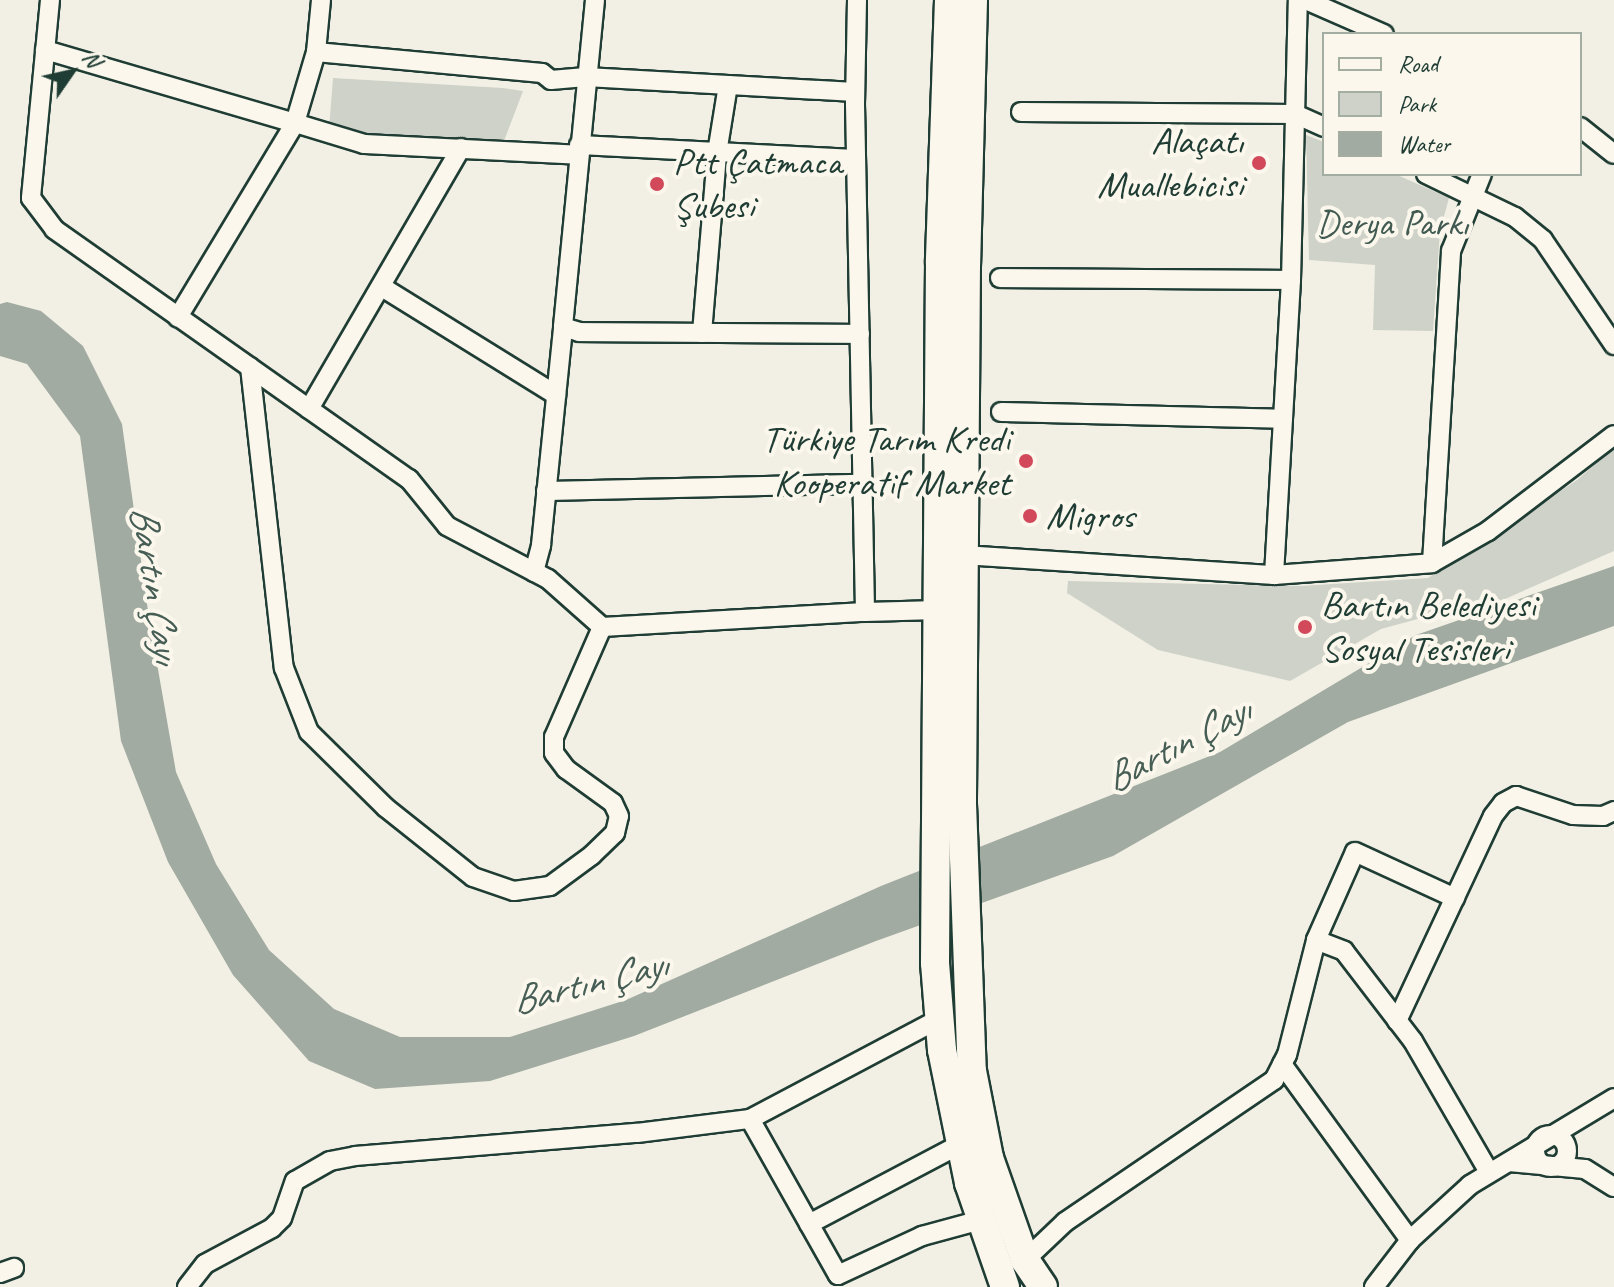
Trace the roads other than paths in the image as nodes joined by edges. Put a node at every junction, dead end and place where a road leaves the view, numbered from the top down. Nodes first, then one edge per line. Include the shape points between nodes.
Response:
1 (50, 0) edge
2 (321, 0) edge
3 (595, 0) edge
4 (857, 0) edge
5 (949, 0) edge
6 (973, 0) edge
7 (1298, 0) edge
8 (1306, 0) edge
9 (1379, 32) edge
10 (45, 50) junction
11 (316, 52) junction
12 (586, 77) junction
13 (728, 85) junction
14 (855, 92) junction
15 (1021, 112) dead end
16 (1295, 114) junction
17 (295, 123) junction
18 (1322, 126) edge
19 (1582, 129) edge
20 (461, 148) junction
21 (579, 150) junction
22 (717, 153) junction
23 (1614, 154) edge
24 (856, 159) junction
25 (1430, 176) edge
26 (1481, 176) edge
27 (1472, 195) junction
28 (953, 264) junction
29 (1000, 278) dead end
30 (1291, 280) junction
31 (382, 287) junction
32 (178, 317) junction
33 (563, 327) junction
34 (702, 333) junction
35 (860, 334) junction
36 (1614, 345) edge
37 (250, 367) junction
38 (556, 395) junction
39 (309, 409) junction
40 (1001, 412) dead end
41 (1283, 419) junction
42 (1614, 435) edge
43 (863, 484) junction
44 (546, 491) junction
45 (963, 555) junction
46 (1432, 563) junction
47 (534, 572) junction
48 (1274, 575) junction
49 (938, 610) junction
50 (865, 612) junction
51 (602, 627) junction
52 (1614, 811) edge
53 (1455, 898) junction
54 (1316, 940) junction
55 (939, 1019) junction
56 (1397, 1021) junction
57 (1282, 1064) junction
58 (1614, 1098) edge
59 (750, 1119) junction
60 (1543, 1138) junction
61 (961, 1144) junction
62 (1509, 1162) junction
63 (1552, 1167) junction
64 (1489, 1172) junction
65 (1614, 1187) edge
66 (981, 1220) junction
67 (809, 1224) junction
68 (1410, 1240) junction
69 (1025, 1260) junction
70 (1002, 1286) edge
71 (187, 1287) edge
72 (1043, 1287) edge
73 (1374, 1287) edge

1 - 10 street
2 - 11 street
3 - 12 street
4 - 14 street
5 - 28 highway
6 - 28 highway
7 - 16 street
8 - 9 street
10 - 17 street
10 - 32 street via 31,198 54,229
11 - 12 street via 542,73 551,80
11 - 17 street
12 - 13 street
12 - 21 street
13 - 14 street
13 - 22 street
14 - 24 street
15 - 16 street
16 - 18 street
16 - 30 street
17 - 20 street via 364,144
17 - 32 street
19 - 23 street
20 - 21 street
20 - 31 street
21 - 22 street
21 - 33 street
22 - 24 street
22 - 34 street
24 - 35 street
25 - 27 street
26 - 27 street
27 - 36 street via 1515,217 1543,240
27 - 46 street via 1451,251
28 - 45 highway
28 - 49 highway
29 - 30 street
30 - 41 street
31 - 38 street
31 - 39 street
32 - 37 street
33 - 34 street via 579,332
33 - 38 street
34 - 35 street
35 - 43 street
37 - 39 street
37 - 51 street via 284,668 309,732 385,807 473,877 514,891 550,886 615,833 619,816 613,803 566,769 554,753 554,737
38 - 44 street
39 - 47 street via 409,479 447,526
40 - 41 street
41 - 48 street
42 - 46 street via 1488,531
43 - 44 street
43 - 50 street
44 - 47 street
45 - 48 street
45 - 69 highway via 962,804 972,1071 989,1158
46 - 48 street
47 - 51 street
49 - 50 street
49 - 55 highway via 933,815
50 - 51 street
52 - 53 street via 1573,815 1516,796 1503,803
53 - 54 street via 1355,852
53 - 56 street
54 - 56 street via 1344,951
54 - 57 street
55 - 59 street
55 - 61 highway
56 - 64 street
57 - 68 street
57 - 69 street via 1274,1080 1065,1222
58 - 60 street
59 - 67 street
59 - 71 street via 330,1161 295,1181 282,1218 272,1228 205,1264
60 - 62 street
60 - 63 street via 1536,1155
61 - 66 highway
61 - 67 street
62 - 63 street
62 - 64 street
63 - 65 street via 1585,1169
64 - 68 street
66 - 67 street via 922,1236 838,1275
66 - 70 highway
68 - 73 street
69 - 72 highway

